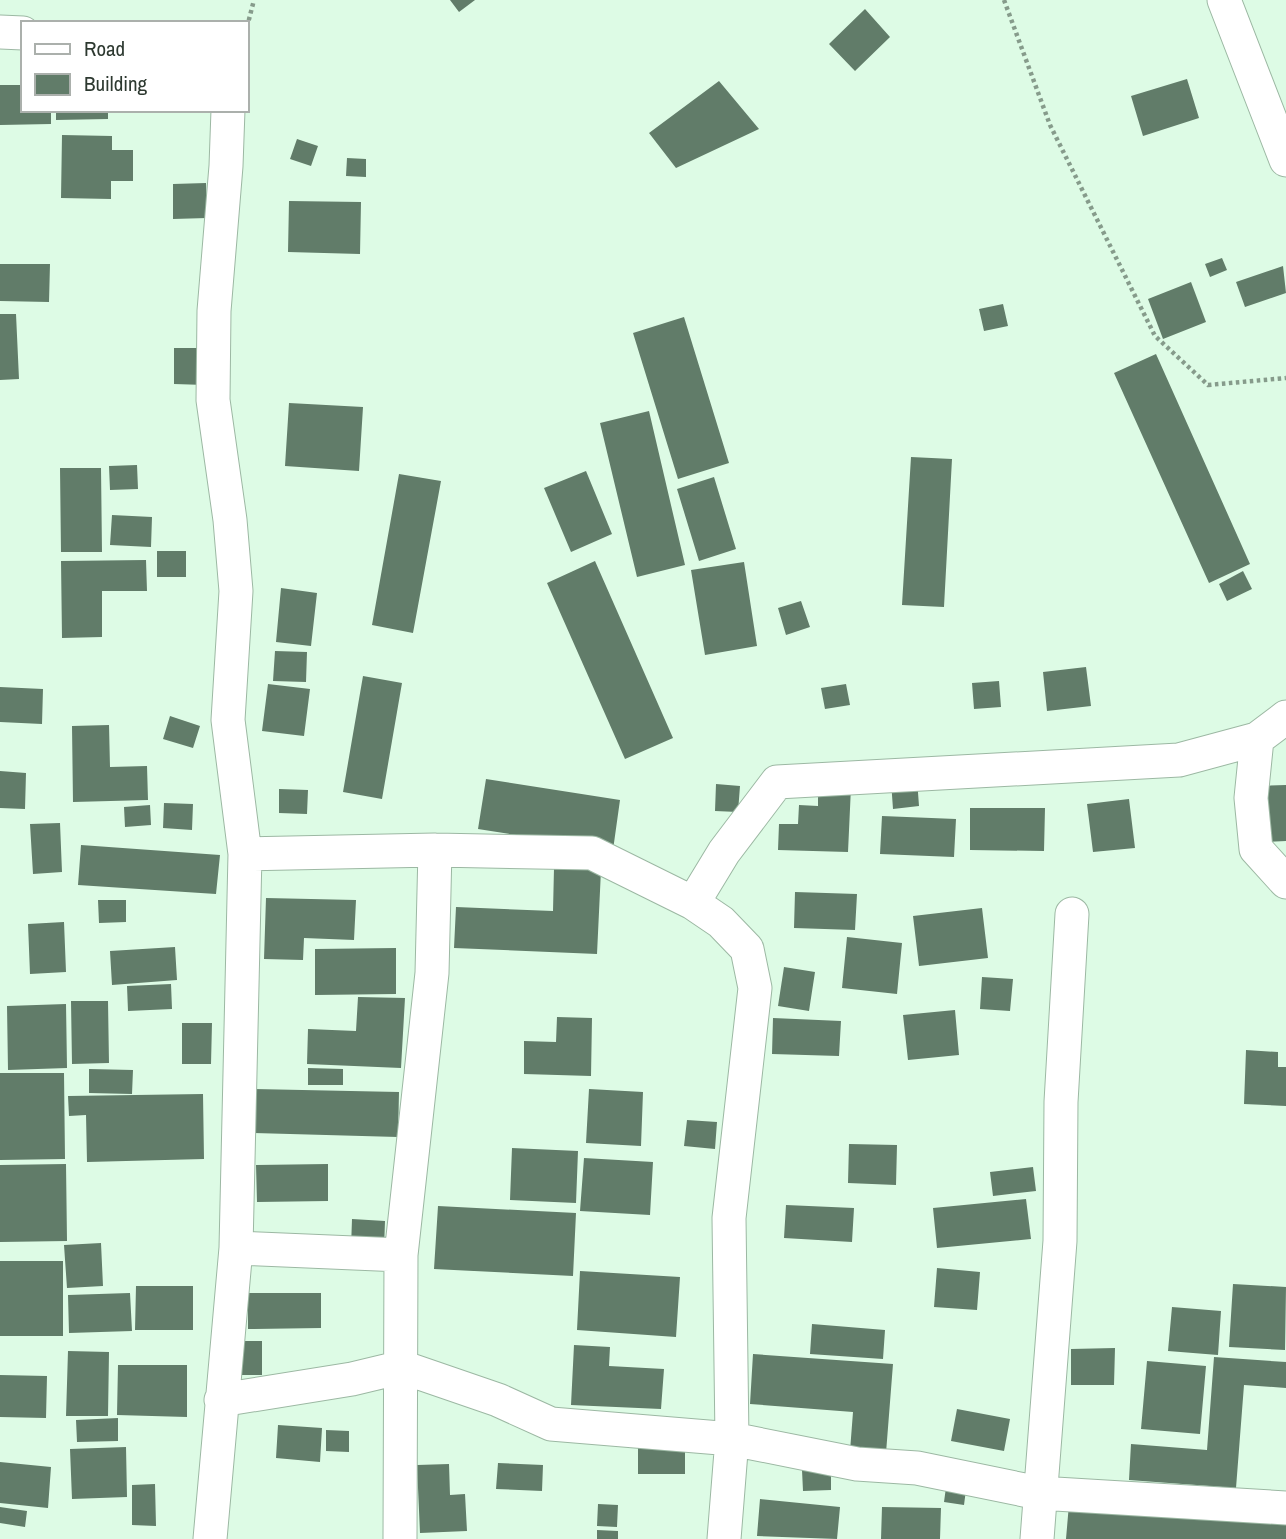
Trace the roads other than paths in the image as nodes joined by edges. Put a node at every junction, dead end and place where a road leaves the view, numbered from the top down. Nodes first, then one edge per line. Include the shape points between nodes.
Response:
1 (1224, 0) edge
2 (0, 32) edge
3 (21, 33) edge
4 (228, 112) edge
5 (1286, 160) edge
6 (1286, 717) edge
7 (1257, 739) junction
8 (435, 850) junction
9 (245, 854) junction
10 (1286, 882) edge
11 (693, 903) junction
12 (1072, 914) dead end
13 (236, 1248) junction
14 (401, 1255) junction
15 (402, 1367) junction
16 (221, 1400) junction
17 (732, 1438) junction
18 (1039, 1493) junction
19 (1286, 1508) edge
20 (210, 1539) edge
21 (400, 1539) edge
22 (724, 1539) edge
23 (1037, 1539) edge

1 - 5 street
2 - 3 street
4 - 9 street via 214,311 213,400 236,591 228,720
6 - 7 street
7 - 10 street via 1251,798 1256,849
7 - 11 street via 1179,761 777,782 724,852
8 - 9 street
8 - 11 street via 592,853
8 - 14 street via 432,974
9 - 13 street
11 - 17 street via 721,922 747,949 755,988 729,1217
12 - 18 street via 1061,1102 1060,1241
13 - 14 street
13 - 16 street
14 - 15 street
15 - 16 street
15 - 17 street via 551,1424
15 - 21 street
16 - 20 street
17 - 18 street via 857,1464 916,1468
17 - 22 street
18 - 19 street
18 - 23 street

